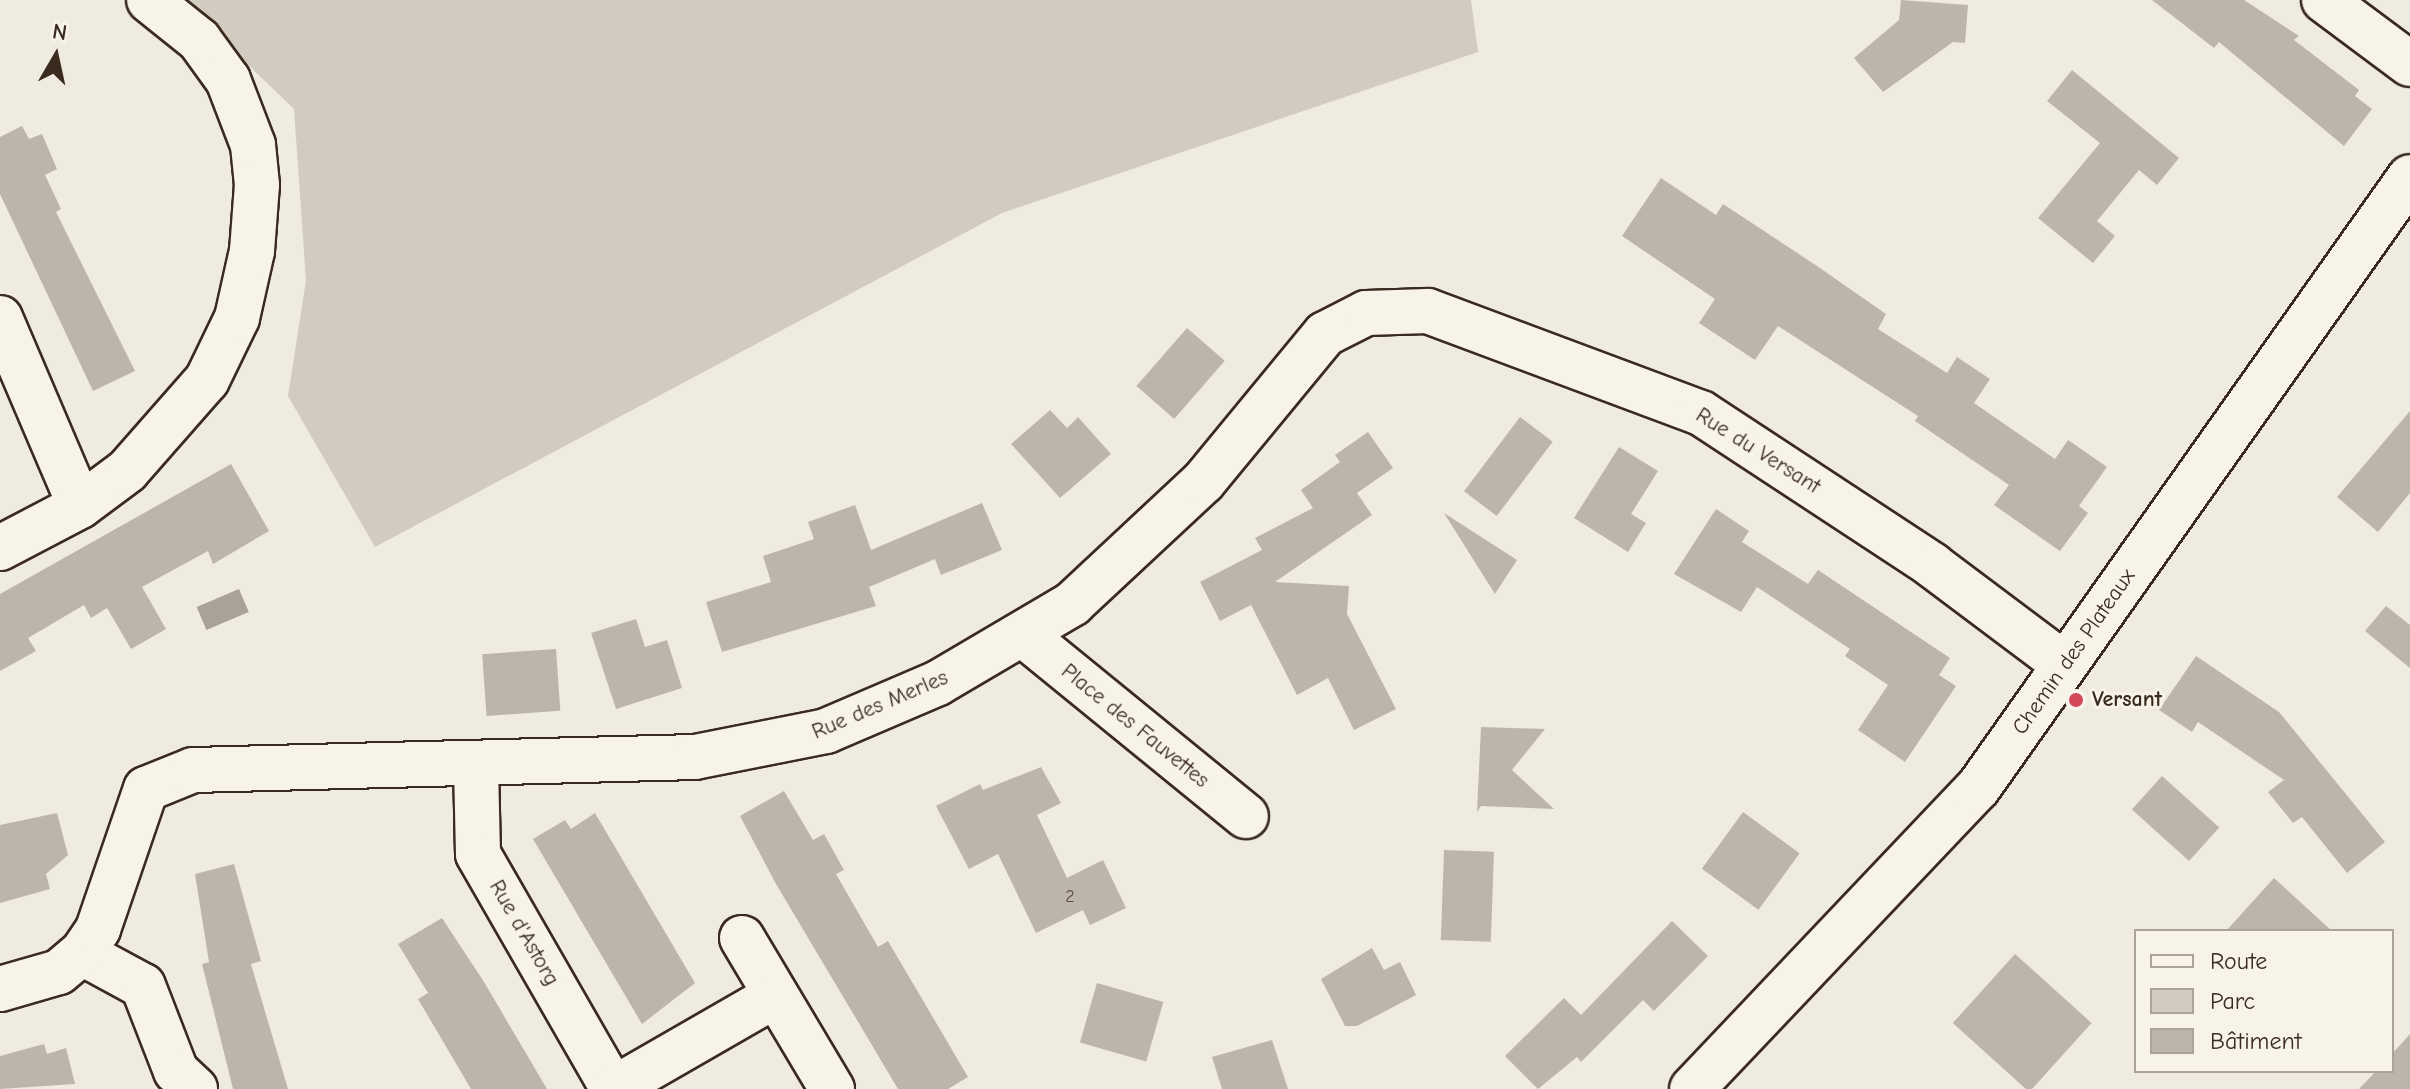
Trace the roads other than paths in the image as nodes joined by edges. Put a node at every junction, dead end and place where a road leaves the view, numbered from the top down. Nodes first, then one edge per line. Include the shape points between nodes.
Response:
1 (149, 0) edge
2 (2324, 0) edge
3 (2410, 64) edge
4 (2410, 177) edge
5 (1366, 313) joint
6 (0, 318) edge
7 (80, 506) junction
8 (0, 548) edge
9 (1025, 636) junction
10 (2065, 665) junction
11 (476, 766) junction
12 (1246, 816) dead end
13 (742, 938) dead end
14 (82, 953) junction
15 (0, 989) edge
16 (775, 996) junction
17 (195, 1089) edge
18 (613, 1089) edge
19 (832, 1089) edge
20 (1692, 1089) edge

1 - 7 street via 199,40 228,80 253,145 257,185 252,251 237,318 207,380 127,471
2 - 3 street
4 - 10 street, Chemin des Plateaux
5 - 9 street, Rue des Merles via 1325,334 1203,482 1072,604
5 - 10 street, Rue du Versant via 1428,311 1701,413 1932,565
6 - 7 street
7 - 8 street
9 - 11 street, Rue des Merles via 826,731 774,744 695,757
9 - 12 street, Place des Fauvettes
10 - 20 street, Chemin des Plateaux via 1969,799
11 - 14 street, Rue des Merles via 193,770 146,789 98,929
11 - 18 street, Rue d'Astorg via 478,854
13 - 16 street
14 - 15 street via 59,972
14 - 17 street via 143,986 176,1071
16 - 18 street
16 - 19 street

